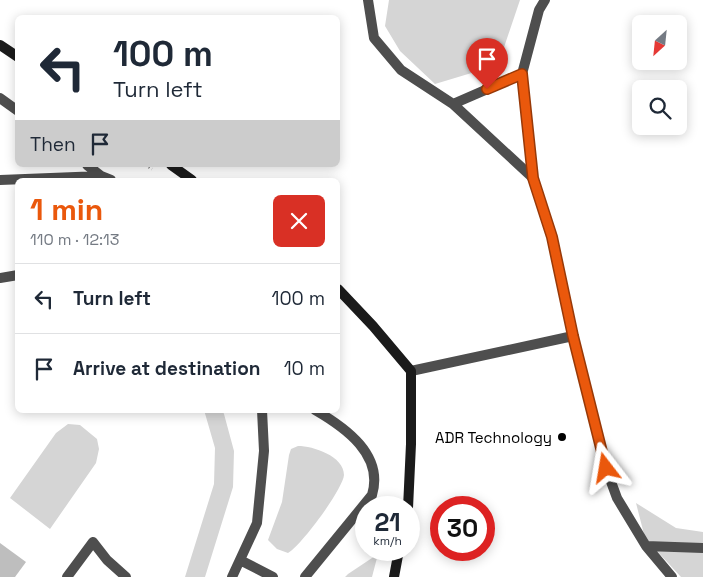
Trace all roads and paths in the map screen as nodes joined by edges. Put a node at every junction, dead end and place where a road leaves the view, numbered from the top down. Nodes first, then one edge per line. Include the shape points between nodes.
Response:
1 (368, 0) edge
2 (546, 0) edge
3 (0, 45) edge
4 (15, 55) edge
5 (522, 74) junction
6 (0, 98) edge
7 (453, 104) junction
8 (15, 109) edge
9 (89, 167) edge
10 (174, 167) edge
11 (101, 176) junction
12 (50, 178) edge
13 (106, 178) edge
14 (189, 178) edge
15 (533, 178) junction
16 (15, 179) edge
17 (0, 180) edge
18 (15, 276) edge
19 (0, 278) edge
20 (340, 290) edge
21 (573, 336) junction
22 (410, 371) junction
23 (262, 413) edge
24 (320, 413) edge
25 (409, 496) edge
26 (646, 546) junction
27 (703, 548) edge
28 (240, 560) junction
29 (397, 561) edge
30 (67, 577) edge
31 (126, 577) edge
32 (232, 577) edge
33 (273, 577) edge
34 (305, 577) edge
35 (394, 577) edge
36 (672, 577) edge

1 - 7 street via 374,38 401,70
2 - 5 street via 539,10
3 - 4 street
5 - 7 street
5 - 15 street
6 - 8 street
7 - 15 street
9 - 11 street
10 - 14 street
11 - 12 street
11 - 13 street
15 - 21 street via 552,237
16 - 17 street
18 - 19 street
20 - 22 street
21 - 22 street
21 - 26 street via 606,468 617,498
22 - 25 street
23 - 28 street via 264,451 257,523
24 - 34 street via 360,444 373,464 376,482 372,495
26 - 27 street
26 - 36 street
28 - 32 street
28 - 33 street
29 - 35 street
30 - 31 street via 94,542 107,560

